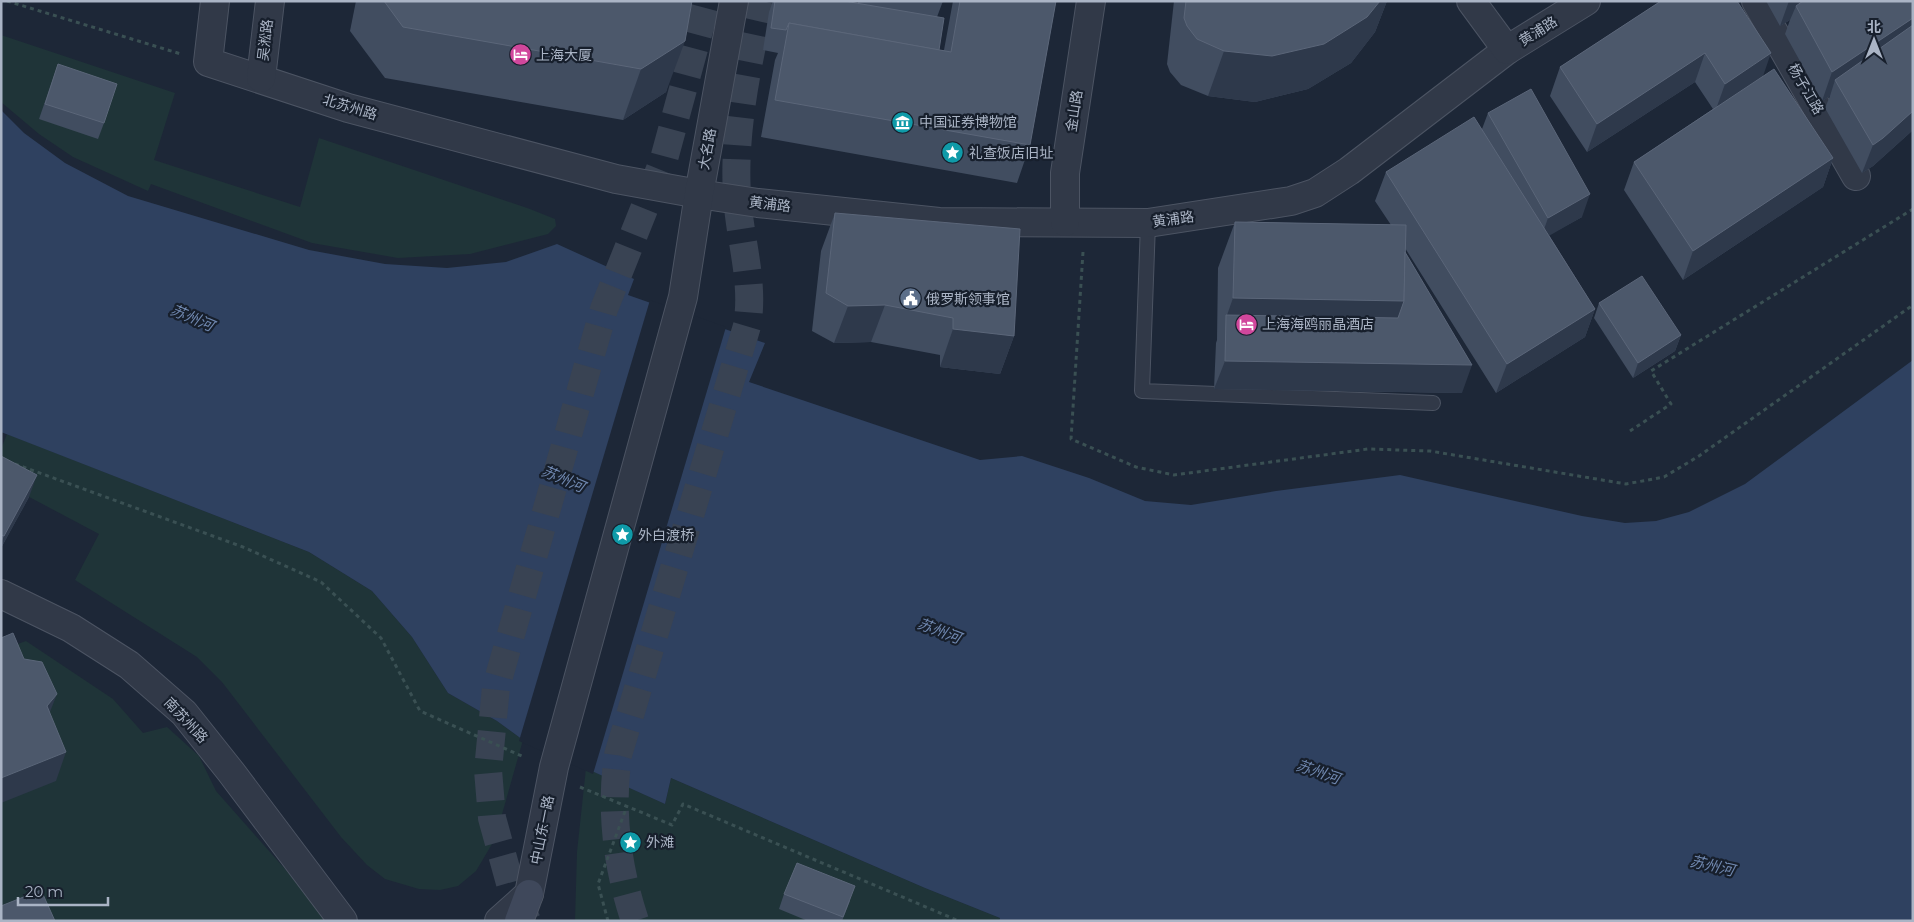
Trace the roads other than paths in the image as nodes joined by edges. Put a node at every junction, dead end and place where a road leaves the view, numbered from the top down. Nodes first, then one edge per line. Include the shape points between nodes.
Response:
1 (215, 1) edge
2 (270, 1) edge
3 (720, 1) edge
4 (734, 1) edge
5 (1091, 1) edge
6 (1471, 1) edge
7 (1586, 1) edge
8 (1756, 1) edge
9 (728, 29) junction
10 (1507, 50) junction
11 (261, 78) junction
12 (1856, 176) dead end
13 (699, 194) junction
14 (1075, 222) junction
15 (1148, 223) junction
16 (1433, 403) dead end
17 (1, 594) edge
18 (554, 767) joint
19 (530, 894) junction
20 (326, 897) junction
21 (343, 921) edge
22 (356, 921) edge
23 (499, 921) edge
24 (519, 921) edge
25 (532, 921) edge

1 - 11 street, 北苏州路 via 208,62
2 - 11 street, 吴淞路
3 - 9 lane
4 - 9 street, 大名路
5 - 14 street, 金山路 via 1065,173
6 - 10 street
7 - 10 street, 黄浦路
8 - 12 street, 杨子江路
9 - 13 street, 大名路
10 - 15 street, 黄浦路 via 1349,171 1315,193 1290,201
11 - 13 street, 北苏州路 via 348,108 616,179
13 - 14 street, 黄浦路 via 939,222
13 - 18 street, 大名路 via 683,297
14 - 15 street, 黄浦路
15 - 16 lane via 1142,391
17 - 20 street, 南苏州路 via 71,628 129,665 184,714
18 - 19 street, 中山东一路
19 - 23 street
19 - 24 main road, 中山东一路
19 - 25 main road, 中山东一路
20 - 21 street, 南苏州路
20 - 22 street, 南苏州路

